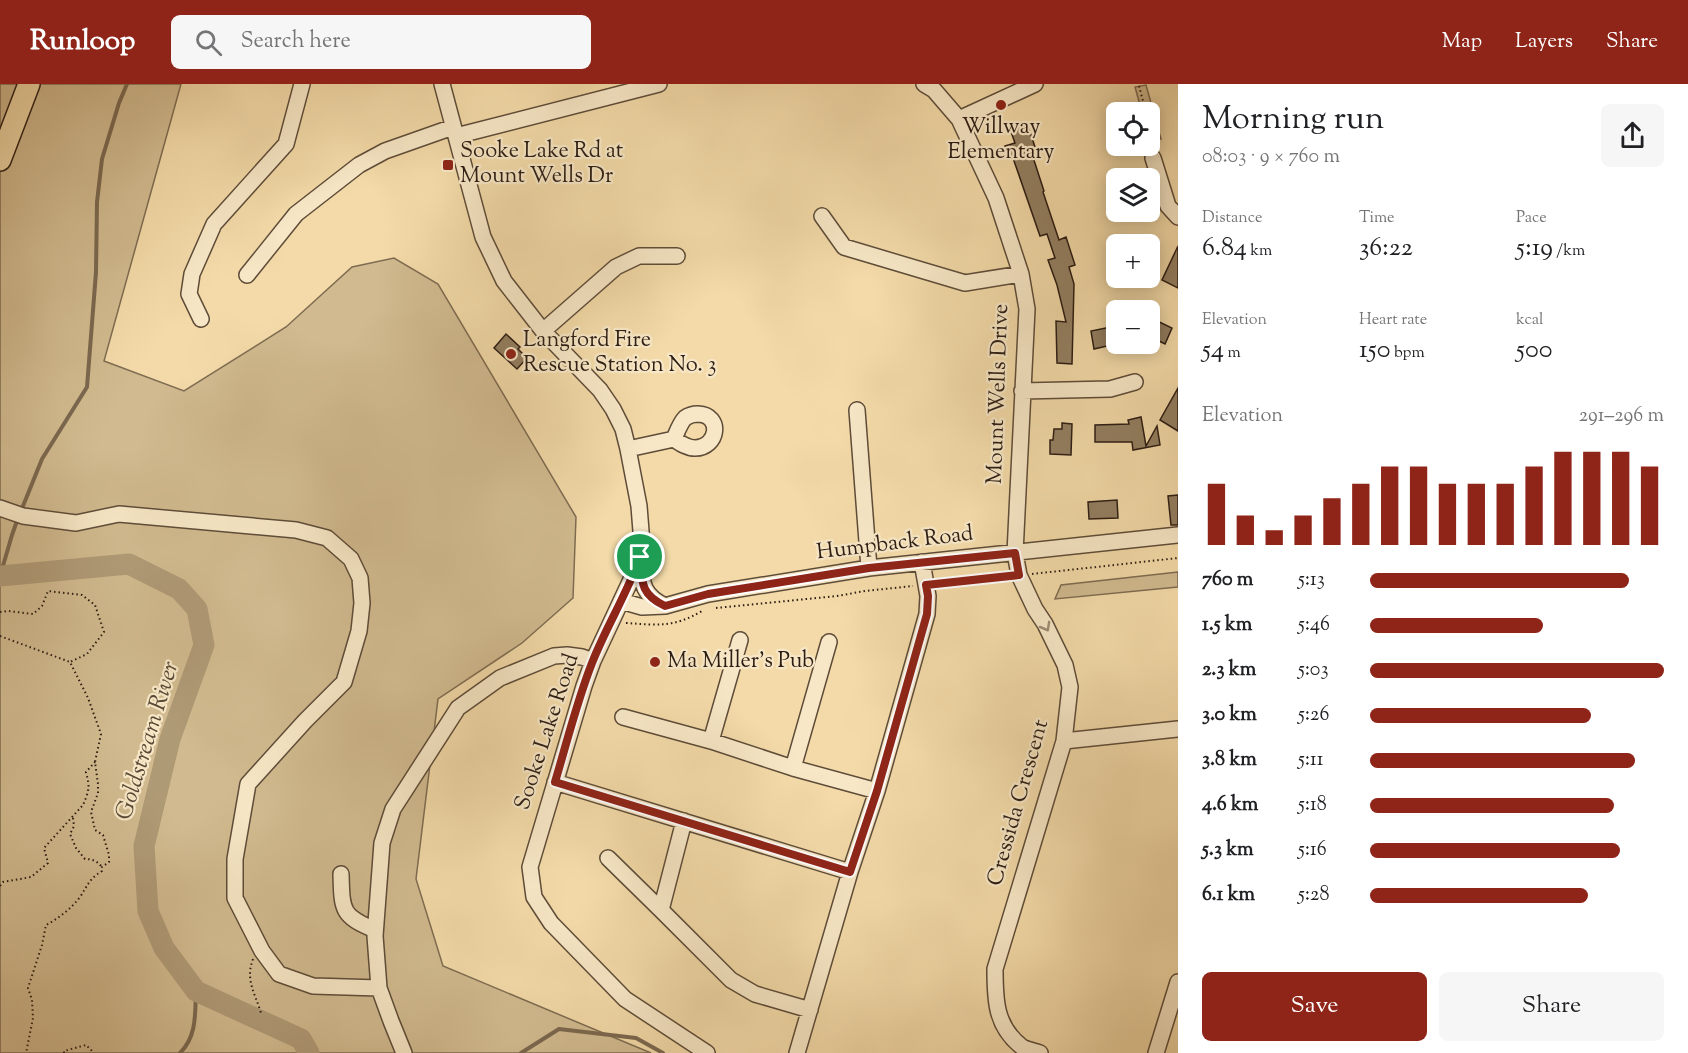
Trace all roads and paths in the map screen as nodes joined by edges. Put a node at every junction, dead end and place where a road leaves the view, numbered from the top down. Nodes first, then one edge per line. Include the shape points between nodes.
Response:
1 (15, 84) edge
2 (29, 84) edge
3 (302, 84) edge
4 (442, 84) edge
5 (659, 84) edge
6 (924, 84) edge
7 (1035, 84) edge
8 (1139, 86) dead end
9 (636, 87) edge
10 (1143, 102) edge
11 (959, 120) junction
12 (0, 122) edge
13 (455, 131) junction
14 (1153, 158) edge
15 (0, 160) edge
16 (822, 216) dead end
17 (1178, 217) edge
18 (676, 256) dead end
19 (1021, 274) junction
20 (247, 275) dead end
21 (201, 319) dead end
22 (543, 331) junction
23 (1135, 382) dead end
24 (1022, 391) junction
25 (857, 410) dead end
26 (674, 439) dead end
27 (628, 449) junction
28 (0, 508) edge
29 (1178, 535) edge
30 (1015, 553) junction
31 (640, 557) junction
32 (1178, 558) edge
33 (922, 562) junction
34 (869, 568) junction
35 (1019, 575) junction
36 (926, 585) junction
37 (621, 601) junction
38 (665, 606) junction
39 (710, 608) dead end
40 (705, 609) dead end
41 (0, 612) edge
42 (626, 622) dead end
43 (0, 636) edge
44 (740, 640) dead end
45 (829, 642) dead end
46 (593, 661) junction
47 (70, 662) junction
48 (623, 717) dead end
49 (1178, 729) edge
50 (711, 741) junction
51 (1064, 741) junction
52 (95, 762) junction
53 (793, 768) junction
54 (555, 782) junction
55 (877, 791) junction
56 (72, 818) junction
57 (684, 822) junction
58 (608, 858) dead end
59 (102, 867) junction
60 (850, 872) junction
61 (341, 874) dead end
62 (0, 886) edge
63 (661, 910) junction
64 (375, 930) junction
65 (262, 951) junction
66 (1178, 982) edge
67 (379, 988) junction
68 (810, 1010) junction
69 (261, 1013) dead end
70 (27, 1053) edge
71 (64, 1053) edge
72 (94, 1053) edge
73 (404, 1053) edge
74 (707, 1053) edge
75 (797, 1053) edge
76 (1040, 1053) edge
77 (1156, 1053) edge

1 - 12 highway
2 - 15 highway
3 - 21 street via 286,144 214,224 192,274 189,294
4 - 13 street, Sooke Lake Road
5 - 9 street
6 - 11 street, Mount Wells Drive
7 - 11 street
8 - 10 path
9 - 13 street
11 - 19 street, Mount Wells Drive via 996,198
13 - 20 street via 385,151 359,165 296,214
13 - 22 street, Sooke Lake Road via 483,237 504,281
14 - 17 street via 1168,206
16 - 19 street via 844,247 965,284
18 - 22 street via 639,256 616,267
19 - 24 street, Mount Wells Drive via 1027,309
22 - 27 street, Sooke Lake Road via 600,390 623,429
23 - 24 street via 1110,389
24 - 30 street, Mount Wells Drive
25 - 34 street
26 - 27 street
27 - 31 street, Sooke Lake Road via 642,526
28 - 65 street via 24,516 76,523 119,514 296,530 327,538 351,559 360,578 362,603 359,631 344,682 248,784 235,859 235,898
29 - 30 street, Humpback Road
30 - 33 street, Humpback Road
30 - 35 street, Cressida Crescent
31 - 37 street, Sooke Lake Road
31 - 38 street via 645,591
32 - 35 path
33 - 34 street, Humpback Road
33 - 36 street
34 - 38 street, Humpback Road via 708,594
35 - 36 path
35 -> 51 street, Cressida Crescent via 1065,665 1070,687
36 - 39 path
36 - 55 street via 927,614
37 - 38 street, Humpback Road via 642,607
37 - 46 street, Sooke Lake Road
40 - 42 path via 677,623
41 - 47 path via 33,614 42,606 48,591 82,595 94,605 104,632 87,654
43 - 47 path
44 - 50 street
45 - 53 street
46 - 54 street, Sooke Lake Road
46 - 64 street via 554,656 500,678 458,708 393,809 382,843
47 - 52 path via 101,734
48 - 50 street
49 - 51 street
50 - 53 street
51 - 76 street, Cressida Crescent via 995,969 995,1000 1004,1027 1023,1048
52 - 56 path via 86,772 87,797
52 - 59 path via 99,784 91,812 109,855 109,862
53 - 55 street
54 - 57 street
54 - 74 street, Sooke Lake Road via 530,867 534,897 551,923 625,999
55 - 60 street
56 - 59 path via 74,826 69,834 75,848 85,859 99,862
56 - 62 path via 45,848 48,863 31,878 3,882
57 - 60 street
57 - 63 street
58 - 63 street
59 - 70 path via 66,912 46,926 28,988 33,1018
60 - 68 street
61 - 64 street via 342,901 347,914
63 - 68 street via 731,981 755,994
64 - 67 street
65 - 67 street via 279,974 314,986
65 - 69 path via 252,959 248,972
66 - 77 street
67 - 73 street
68 - 75 street
71 - 72 path via 86,1046

